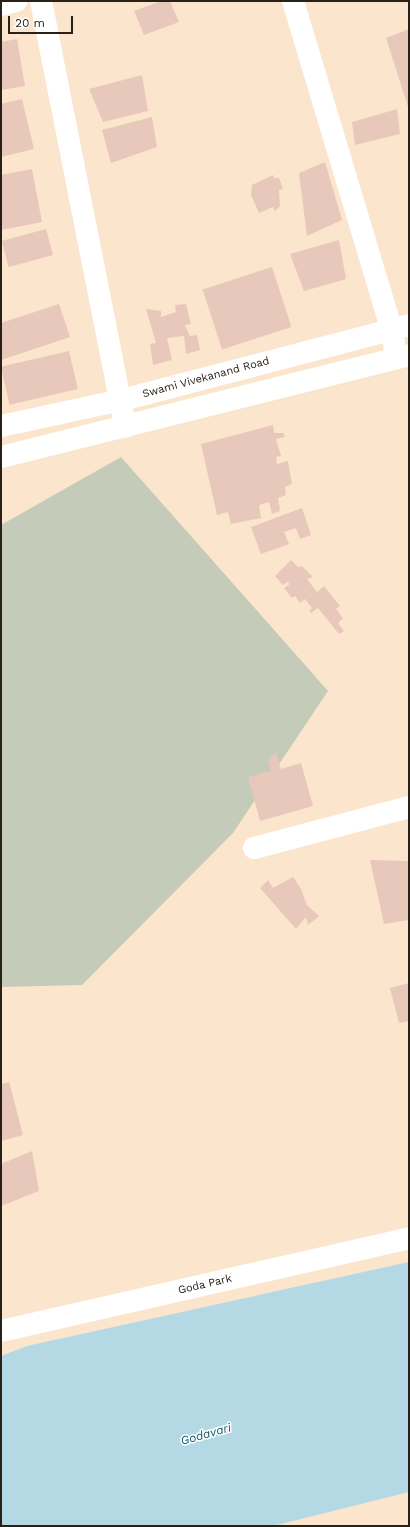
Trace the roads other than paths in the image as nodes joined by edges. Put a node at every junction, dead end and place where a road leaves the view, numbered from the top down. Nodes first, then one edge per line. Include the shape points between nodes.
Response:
1 (16, 1) edge
2 (41, 1) edge
3 (293, 1) edge
4 (1, 5) edge
5 (400, 327) edge
6 (402, 357) edge
7 (118, 401) junction
8 (1, 426) edge
9 (125, 427) junction
10 (1, 457) edge
11 (409, 807) edge
12 (254, 848) dead end
13 (409, 1238) edge
14 (1, 1331) edge

1 - 4 street
2 - 7 street
3 - 5 street
5 - 6 street
5 - 7 street, Swami Vivekanand Road
6 - 9 street
7 - 8 street, Swami Vivekanand Road
7 - 9 street
9 - 10 street
11 - 12 street
13 - 14 street, Goda Park

